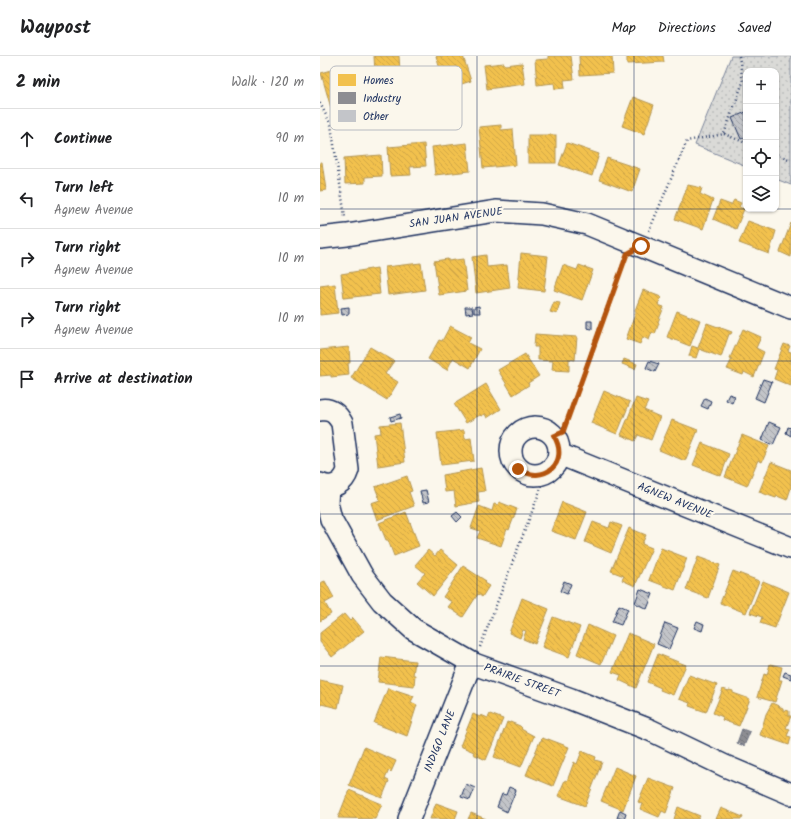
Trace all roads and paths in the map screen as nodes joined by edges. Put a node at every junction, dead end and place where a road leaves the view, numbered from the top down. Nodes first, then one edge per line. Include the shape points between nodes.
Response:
1 (739, 56) edge
2 (320, 103) edge
3 (330, 121) edge
4 (333, 130) edge
5 (724, 134) junction
6 (743, 142) edge
7 (779, 155) edge
8 (791, 160) edge
9 (347, 234) junction
10 (320, 238) edge
11 (641, 246) junction
12 (791, 308) edge
13 (320, 410) edge
14 (557, 445) junction
15 (541, 475) junction
16 (324, 485) edge
17 (791, 548) edge
18 (474, 664) junction
19 (791, 794) edge
20 (409, 819) edge

1 - 5 path via 743,82
2 - 3 path
4 - 9 path
5 - 6 path
5 - 11 path via 687,141
7 - 8 path
9 - 10 street, SAN JUAN AVENUE
9 - 11 street, SAN JUAN AVENUE via 496,211 542,214 586,224
11 - 12 street, SAN JUAN AVENUE
11 - 14 path via 627,254
13 - 16 street, PRAIRIE STREET via 332,411 342,423 348,470 346,476 335,486
14 - 15 street via 557,461 548,472
14 - 15 street, AGNEW AVENUE via 548,430 541,427 525,429 513,439 510,447 513,463 525,474
14 - 17 street, AGNEW AVENUE
15 - 18 path via 542,483
16 - 18 street, PRAIRIE STREET via 331,519 362,575 382,600 414,629
18 - 19 street, PRAIRIE STREET via 650,730
18 - 20 street, INDIGO LANE via 467,673

